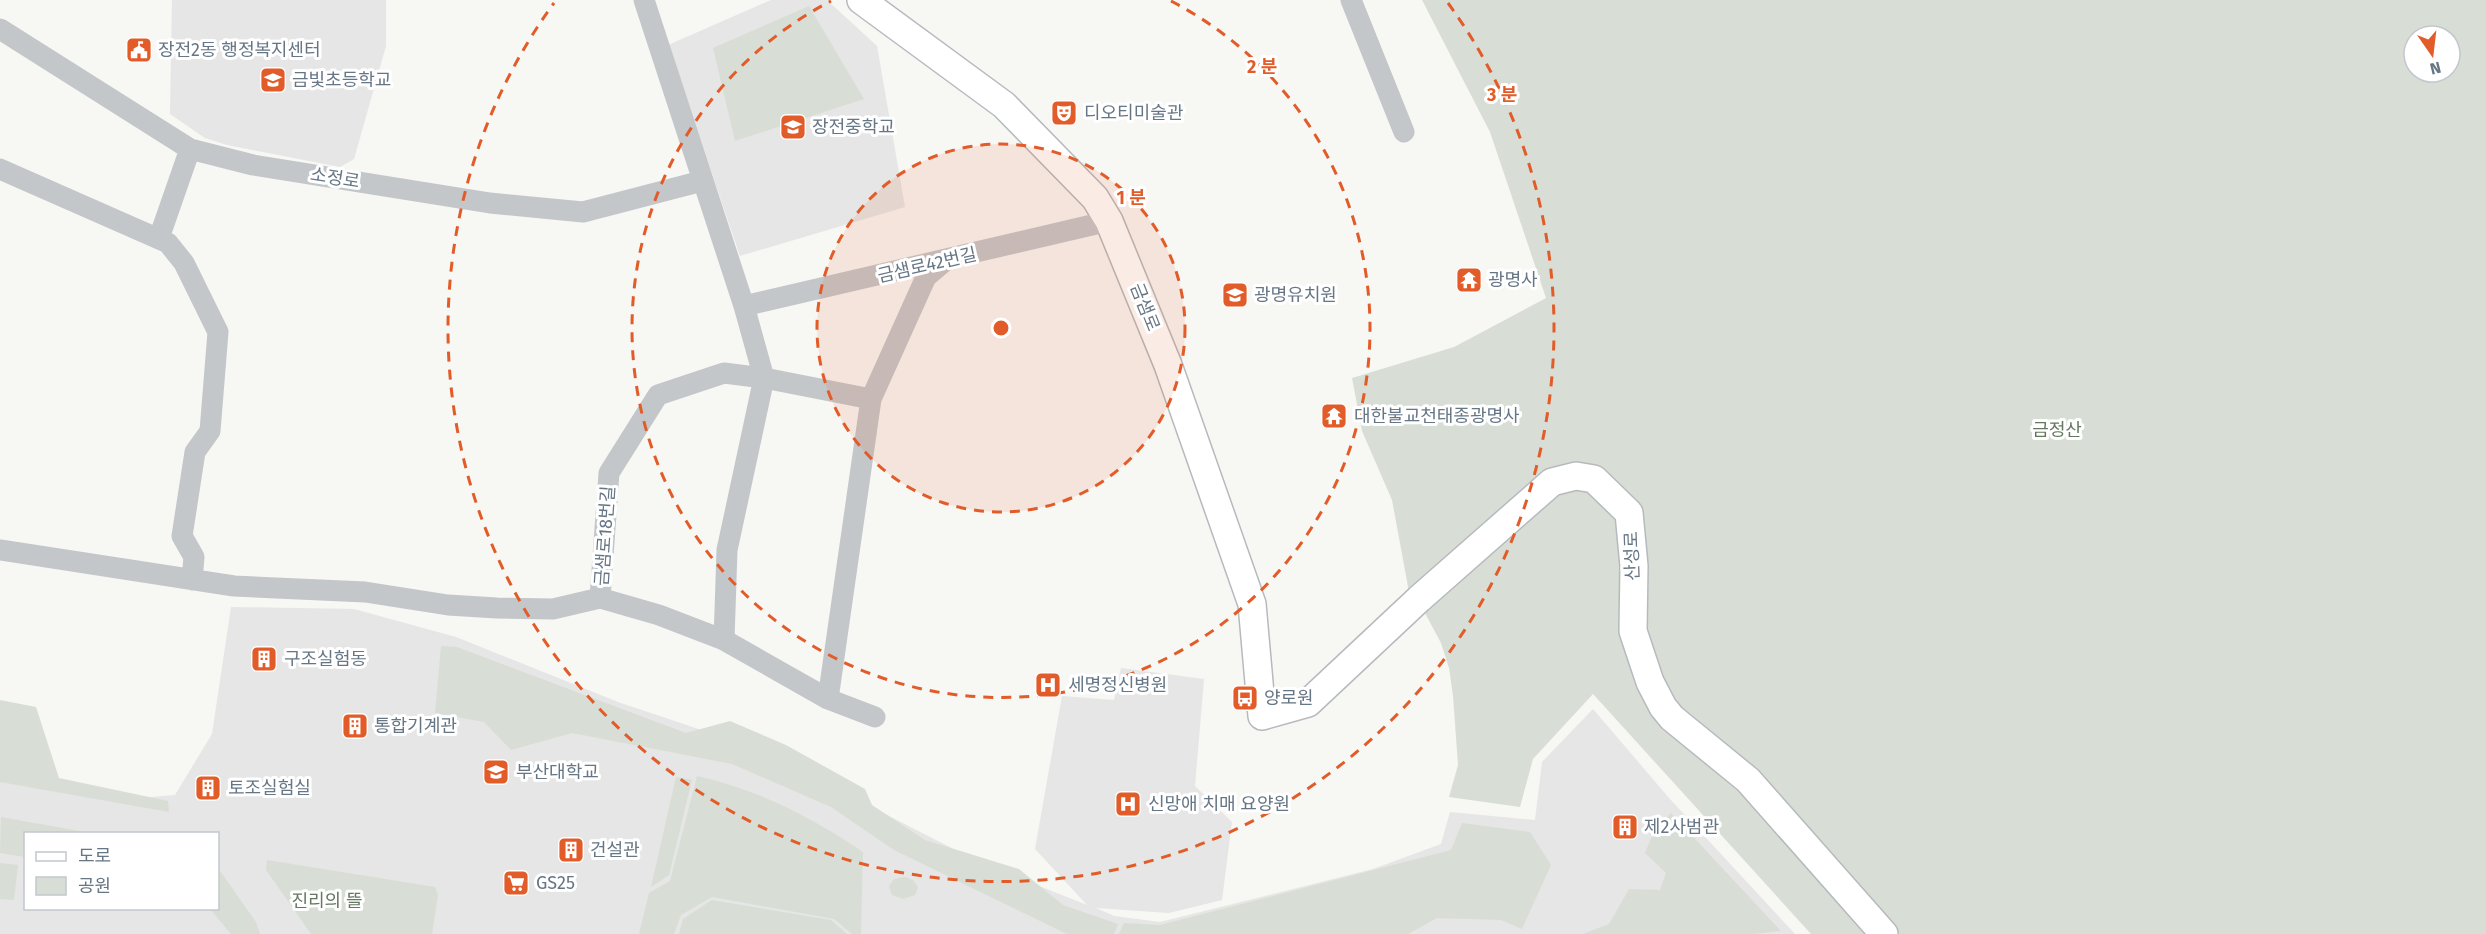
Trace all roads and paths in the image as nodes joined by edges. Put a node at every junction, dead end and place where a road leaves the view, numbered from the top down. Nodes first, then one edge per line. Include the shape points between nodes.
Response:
1 (644, 0) edge
2 (861, 0) edge
3 (1351, 0) edge
4 (0, 29) edge
5 (1404, 132) dead end
6 (190, 149) junction
7 (0, 169) edge
8 (702, 181) junction
9 (1109, 221) junction
10 (159, 238) junction
11 (945, 261) junction
12 (744, 306) junction
13 (764, 378) junction
14 (871, 399) junction
15 (0, 550) edge
16 (192, 580) junction
17 (600, 598) junction
18 (724, 640) junction
19 (828, 699) junction
20 (1262, 716) joint
21 (875, 717) dead end
22 (1884, 934) edge

1 - 8 street
2 - 9 main road, 금샘로 via 1004,105 1095,198
3 - 5 street
4 - 6 street, 소정로
6 - 8 street, 소정로 via 253,165 490,203 583,212
6 - 10 street
7 - 10 street
8 - 12 street
9 - 11 street, 금샘로42번길
9 - 20 main road, 금샘로 via 1168,365 1252,604
10 - 16 street via 184,263 218,332 210,431 195,452 182,536 194,557
11 - 12 street, 금샘로42번길
11 - 14 street via 926,277
12 - 13 street
13 - 14 street, 금샘로18번길
13 - 17 street, 금샘로18번길 via 724,373 658,395 609,473
13 - 18 street via 728,550
14 - 19 street
15 - 16 street
16 - 17 street via 234,586 365,591 448,605 497,608 554,609
17 - 18 street, 금샘로18번길
18 - 19 street, 금샘로18번길
19 - 21 street, 금샘로18번길
20 - 22 main road, 산성로 via 1308,703 1552,482 1576,476 1594,479 1630,517 1633,631 1645,670 1663,707 1748,780

